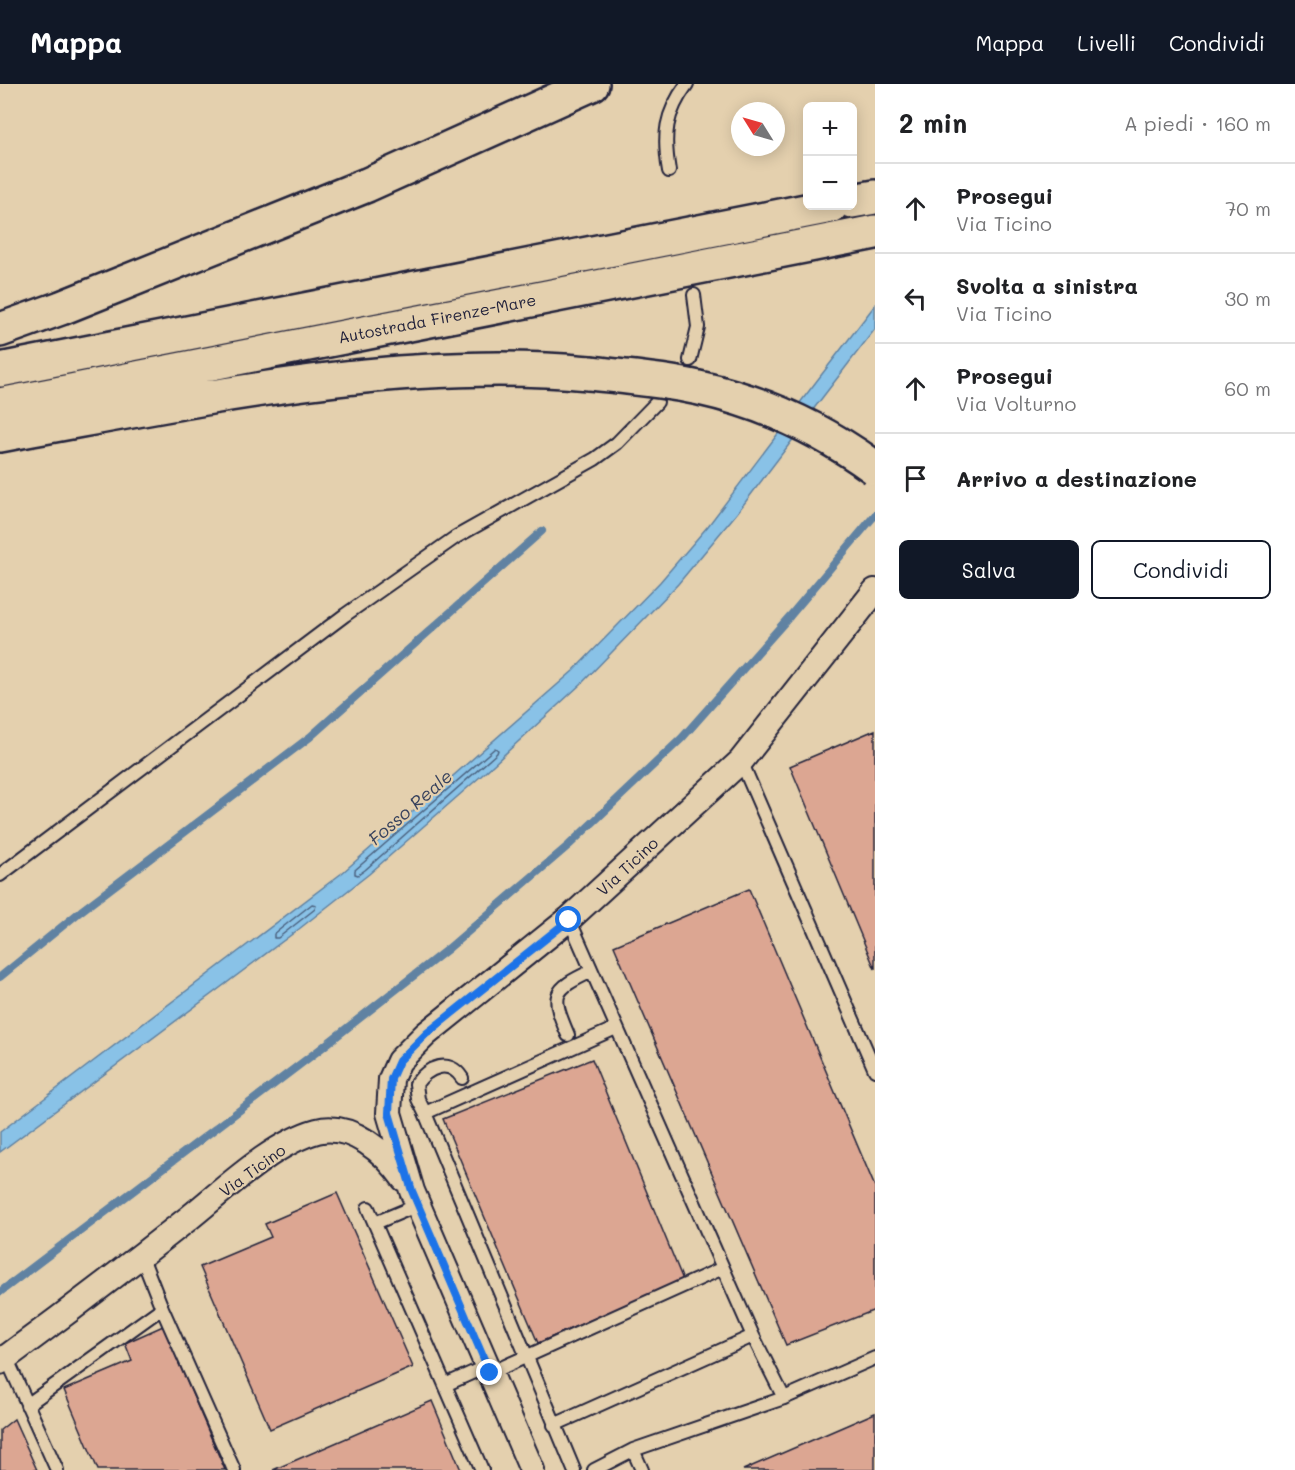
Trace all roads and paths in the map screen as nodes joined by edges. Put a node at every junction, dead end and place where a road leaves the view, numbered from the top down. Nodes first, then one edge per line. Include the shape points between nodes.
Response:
1 (592, 84) edge
2 (687, 84) edge
3 (669, 171) dead end
4 (875, 197) edge
5 (857, 200) edge
6 (811, 210) edge
7 (875, 232) edge
8 (694, 295) dead end
9 (0, 330) edge
10 (690, 360) dead end
11 (0, 370) edge
12 (657, 402) dead end
13 (0, 405) edge
14 (0, 435) edge
15 (875, 468) edge
16 (872, 603) edge
17 (741, 761) junction
18 (0, 875) edge
19 (569, 920) junction
20 (592, 972) junction
21 (616, 1028) junction
22 (568, 1035) dead end
23 (875, 1070) edge
24 (462, 1078) dead end
25 (425, 1113) junction
26 (415, 1198) junction
27 (369, 1208) dead end
28 (375, 1222) junction
29 (141, 1255) junction
30 (723, 1268) junction
31 (162, 1308) junction
32 (753, 1336) junction
33 (527, 1356) junction
34 (875, 1358) edge
35 (3, 1359) edge
36 (489, 1370) junction
37 (445, 1385) junction
38 (784, 1398) junction
39 (27, 1405) junction
40 (554, 1425) junction
41 (633, 1450) junction
42 (57, 1470) edge
43 (234, 1470) edge
44 (482, 1470) edge
45 (532, 1470) edge
46 (574, 1470) edge
47 (594, 1470) edge
48 (613, 1470) edge
49 (642, 1470) edge

1 - 9 highway via 367,185
2 - 3 lane via 670,111 667,125
4 - 5 highway
6 - 11 highway, Autostrada Firenze-Mare
7 - 13 highway, Autostrada Firenze-Mare
8 - 10 lane via 698,327
12 - 18 lane via 596,459 456,537 345,615
14 - 15 highway, bridge via 349,378 459,370 560,370 700,388 759,406 809,427
16 - 17 street, Via Ticino
17 - 19 street, Via Ticino
17 - 23 lane
19 - 20 lane
19 - 26 street, Via Ticino via 434,1027 399,1061 391,1079 389,1113
20 - 21 lane
20 - 22 lane via 573,980 557,997
21 - 25 lane
21 - 30 lane
24 - 25 lane via 458,1071 447,1067 436,1067 421,1076 416,1084
25 - 33 lane
26 - 28 lane
26 - 29 street, Via Ticino via 394,1166 373,1146 338,1131 318,1131 262,1160
26 - 36 street
27 - 28 lane
28 - 37 lane
29 - 31 lane
29 - 35 street, Via Ticino
30 - 32 lane
30 - 33 lane
31 - 39 lane
31 - 43 lane
32 - 38 lane
32 - 40 lane
33 - 36 lane
33 - 40 lane
34 - 38 lane
35 - 39 lane
36 - 37 lane
36 - 45 street
37 - 44 lane
38 - 41 lane
39 - 42 lane
40 - 46 lane
41 - 47 lane
41 - 48 lane
41 - 49 lane

